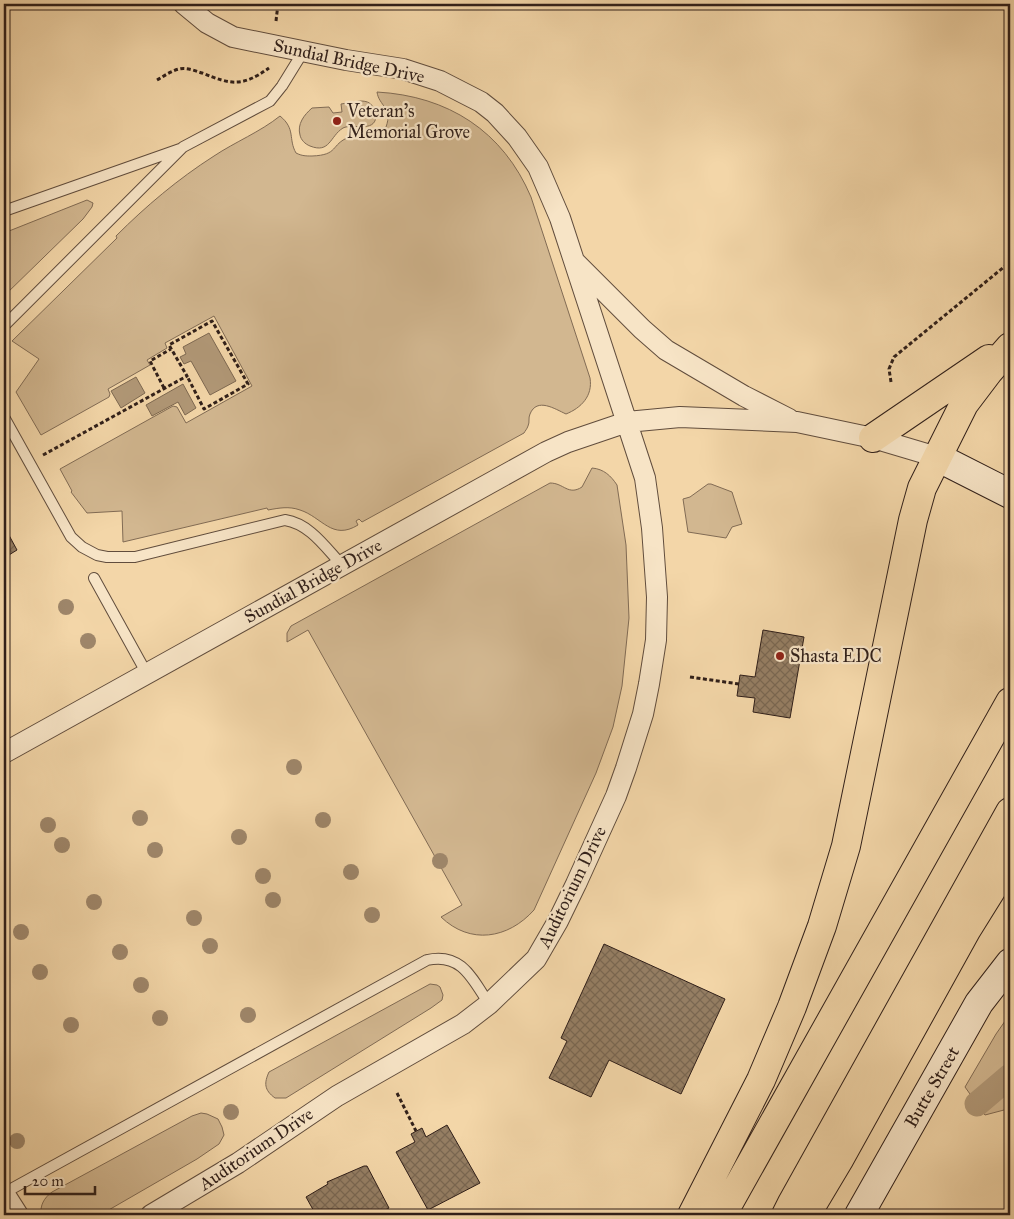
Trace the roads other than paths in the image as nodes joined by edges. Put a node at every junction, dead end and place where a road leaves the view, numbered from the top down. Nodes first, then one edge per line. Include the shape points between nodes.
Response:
1 (184, 4) edge
2 (303, 52) junction
3 (183, 147) junction
4 (4, 211) edge
5 (575, 262) junction
6 (4, 326) edge
7 (1010, 345) edge
8 (4, 417) edge
9 (627, 422) junction
10 (796, 422) junction
11 (873, 438) junction
12 (937, 457) junction
13 (1010, 494) edge
14 (342, 565) junction
15 (94, 578) dead end
16 (147, 674) junction
17 (1010, 702) edge
18 (4, 752) edge
19 (1010, 812) edge
20 (1010, 860) edge
21 (1010, 963) edge
22 (489, 1004) junction
23 (4, 1193) edge
24 (18, 1215) edge
25 (151, 1215) edge
26 (692, 1215) edge
27 (722, 1215) edge
28 (786, 1215) edge
29 (806, 1215) edge
30 (859, 1215) edge

1 - 2 street, Sundial Bridge Drive via 206,24 233,37
2 - 3 lane via 270,101
2 - 5 street, Sundial Bridge Drive via 403,70 440,81 481,102 518,137 538,167
3 - 4 lane
3 - 6 lane
5 - 9 street, Sundial Bridge Drive
5 - 10 street, Sundial Bridge Drive via 666,350
7 - 11 highway
7 - 12 highway via 964,404
8 - 14 lane via 71,537 82,548 97,555 135,557 285,520 301,524
9 - 10 street, Sundial Bridge Drive via 680,417
9 - 14 street, Sundial Bridge Drive via 546,452
9 - 22 street, Auditorium Drive via 645,478 655,557 656,640 643,714 616,796 558,922 536,959
10 - 11 street, Sundial Bridge Drive
11 - 12 street, Sundial Bridge Drive
12 - 13 main road, Sundial Bridge Drive
12 - 26 highway via 922,488 913,520 848,836 822,926 765,1071
14 - 16 street, Sundial Bridge Drive
15 - 16 lane
16 - 18 street, Sundial Bridge Drive
17 - 27 highway
19 - 28 highway
20 - 29 highway via 967,929
21 - 30 main road, Butte Street via 979,1003
22 - 23 lane via 460,965 446,959 427,960
22 - 25 street, Auditorium Drive via 463,1024 337,1096 238,1163
23 - 24 street

